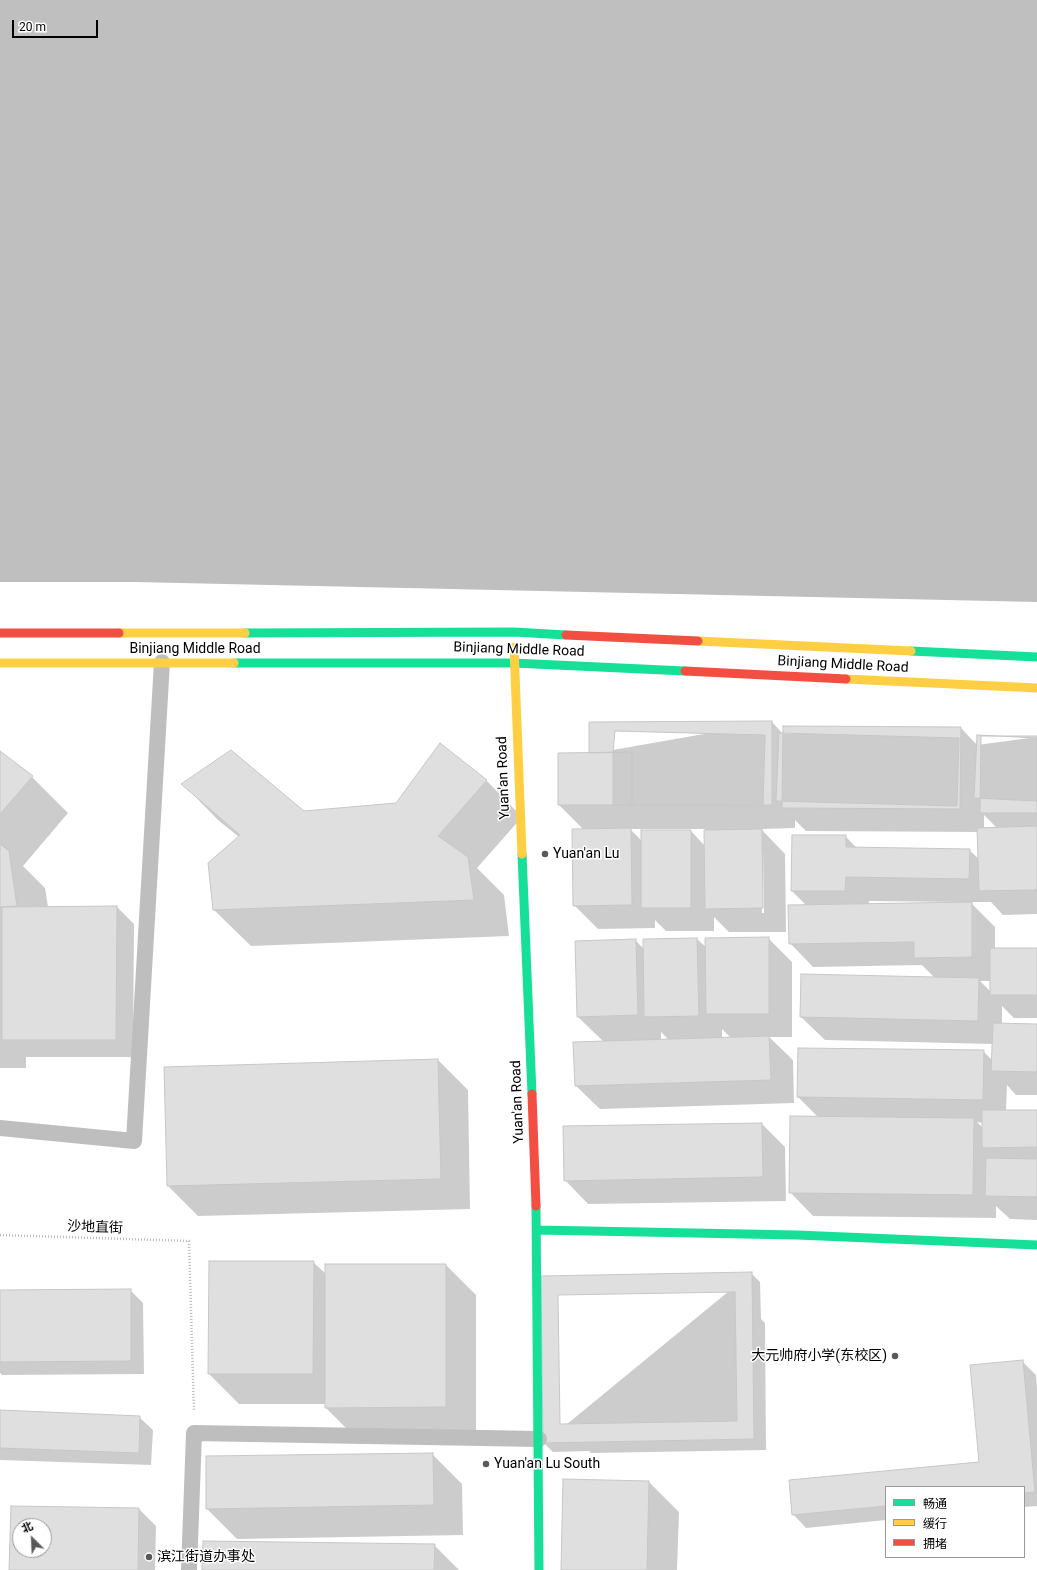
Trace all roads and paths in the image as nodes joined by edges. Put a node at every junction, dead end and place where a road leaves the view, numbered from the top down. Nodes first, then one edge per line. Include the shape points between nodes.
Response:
1 (514, 632) junction
2 (0, 633) edge
3 (1037, 657) edge
4 (162, 662) junction
5 (513, 662) junction
6 (0, 663) edge
7 (1037, 688) edge
8 (0, 1128) edge
9 (537, 1230) junction
10 (0, 1235) edge
11 (1037, 1245) edge
12 (194, 1433) junction
13 (538, 1439) junction
14 (189, 1570) edge
15 (539, 1570) edge

1 - 2 main road, Binjiang Middle Road
1 - 3 main road, Binjiang Middle Road
1 - 5 main road, Yuan'an Road
4 - 5 main road, Binjiang Middle Road
4 - 6 main road, Binjiang Middle Road
4 - 8 lane via 134,1141
5 - 7 main road, Binjiang Middle Road
5 - 9 main road, Yuan'an Road
9 - 11 main road
9 - 13 main road, Yuan'an Road
10 - 12 path, 沙地直街 via 189,1241
12 - 13 lane
12 - 14 lane
13 - 15 main road, Yuan'an Road

